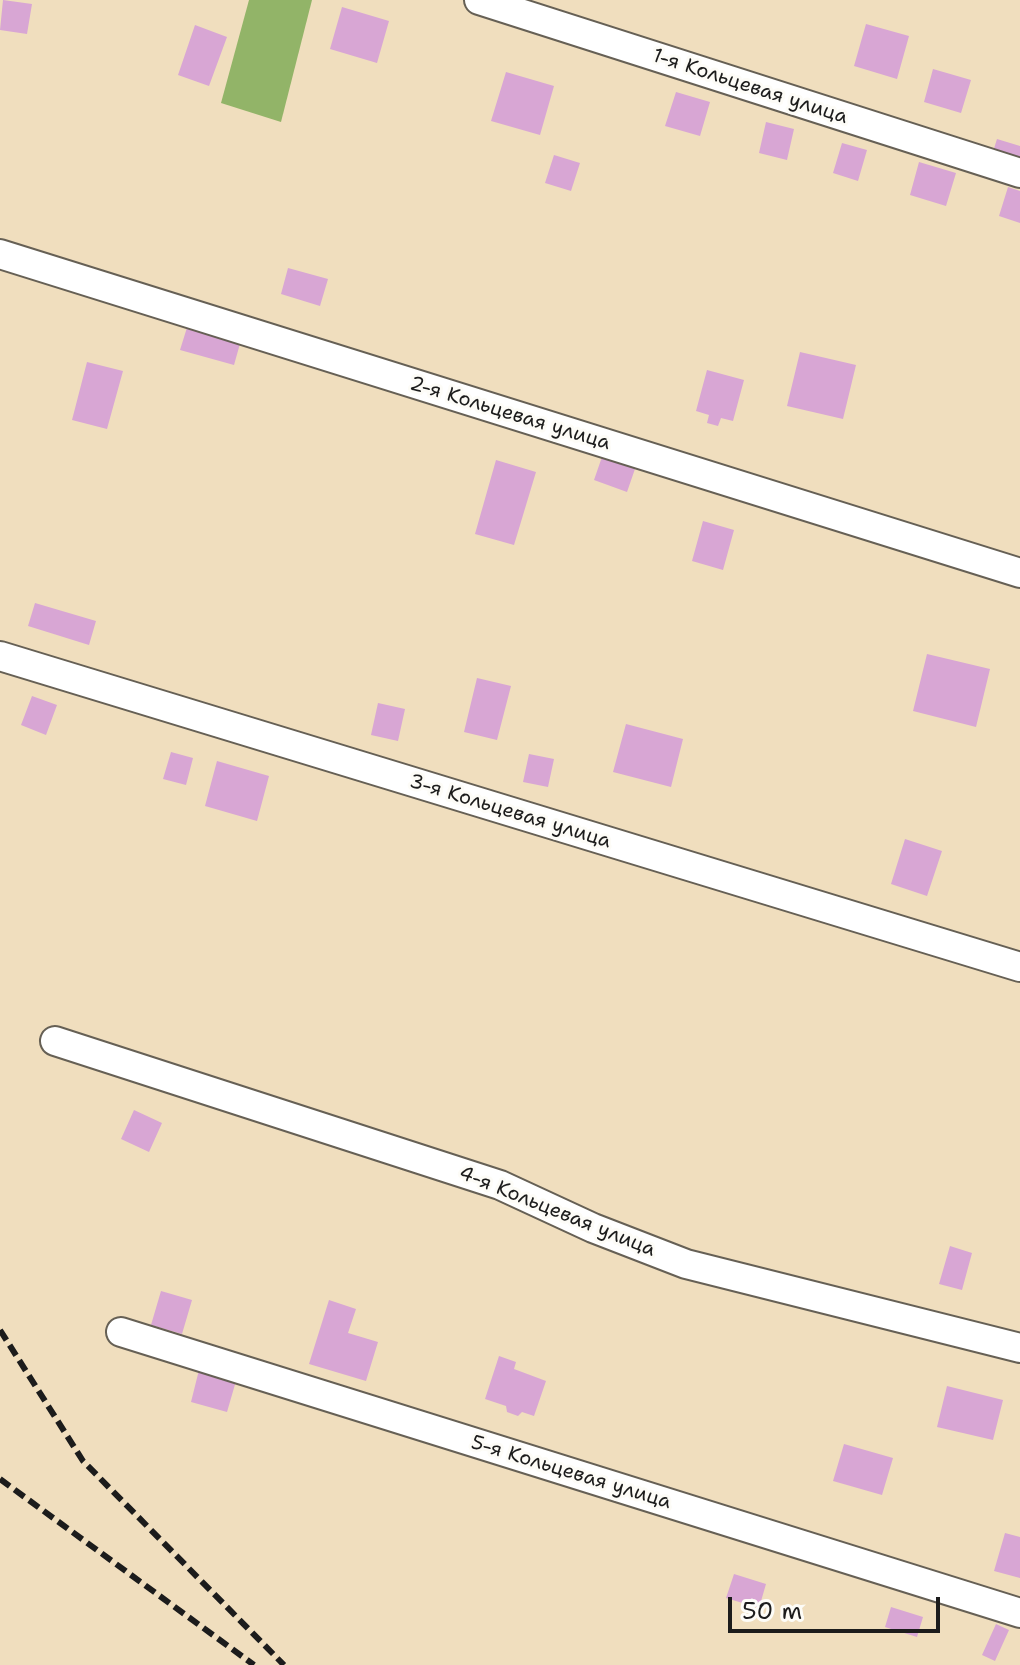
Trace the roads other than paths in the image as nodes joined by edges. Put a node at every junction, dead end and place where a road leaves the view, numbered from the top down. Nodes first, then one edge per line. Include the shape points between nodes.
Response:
1 (479, 0) edge
2 (1020, 173) edge
3 (0, 254) edge
4 (1020, 573) edge
5 (0, 656) edge
6 (1020, 967) edge
7 (55, 1041) dead end
8 (121, 1332) dead end
9 (1020, 1348) edge
10 (1020, 1613) edge

1 - 2 street, 1-я Кольцевая улица
3 - 4 street, 2-я Кольцевая улица
5 - 6 street, 3-я Кольцевая улица
7 - 9 street, 4-я Кольцевая улица via 500,1185 686,1264
8 - 10 street, 5-я Кольцевая улица

